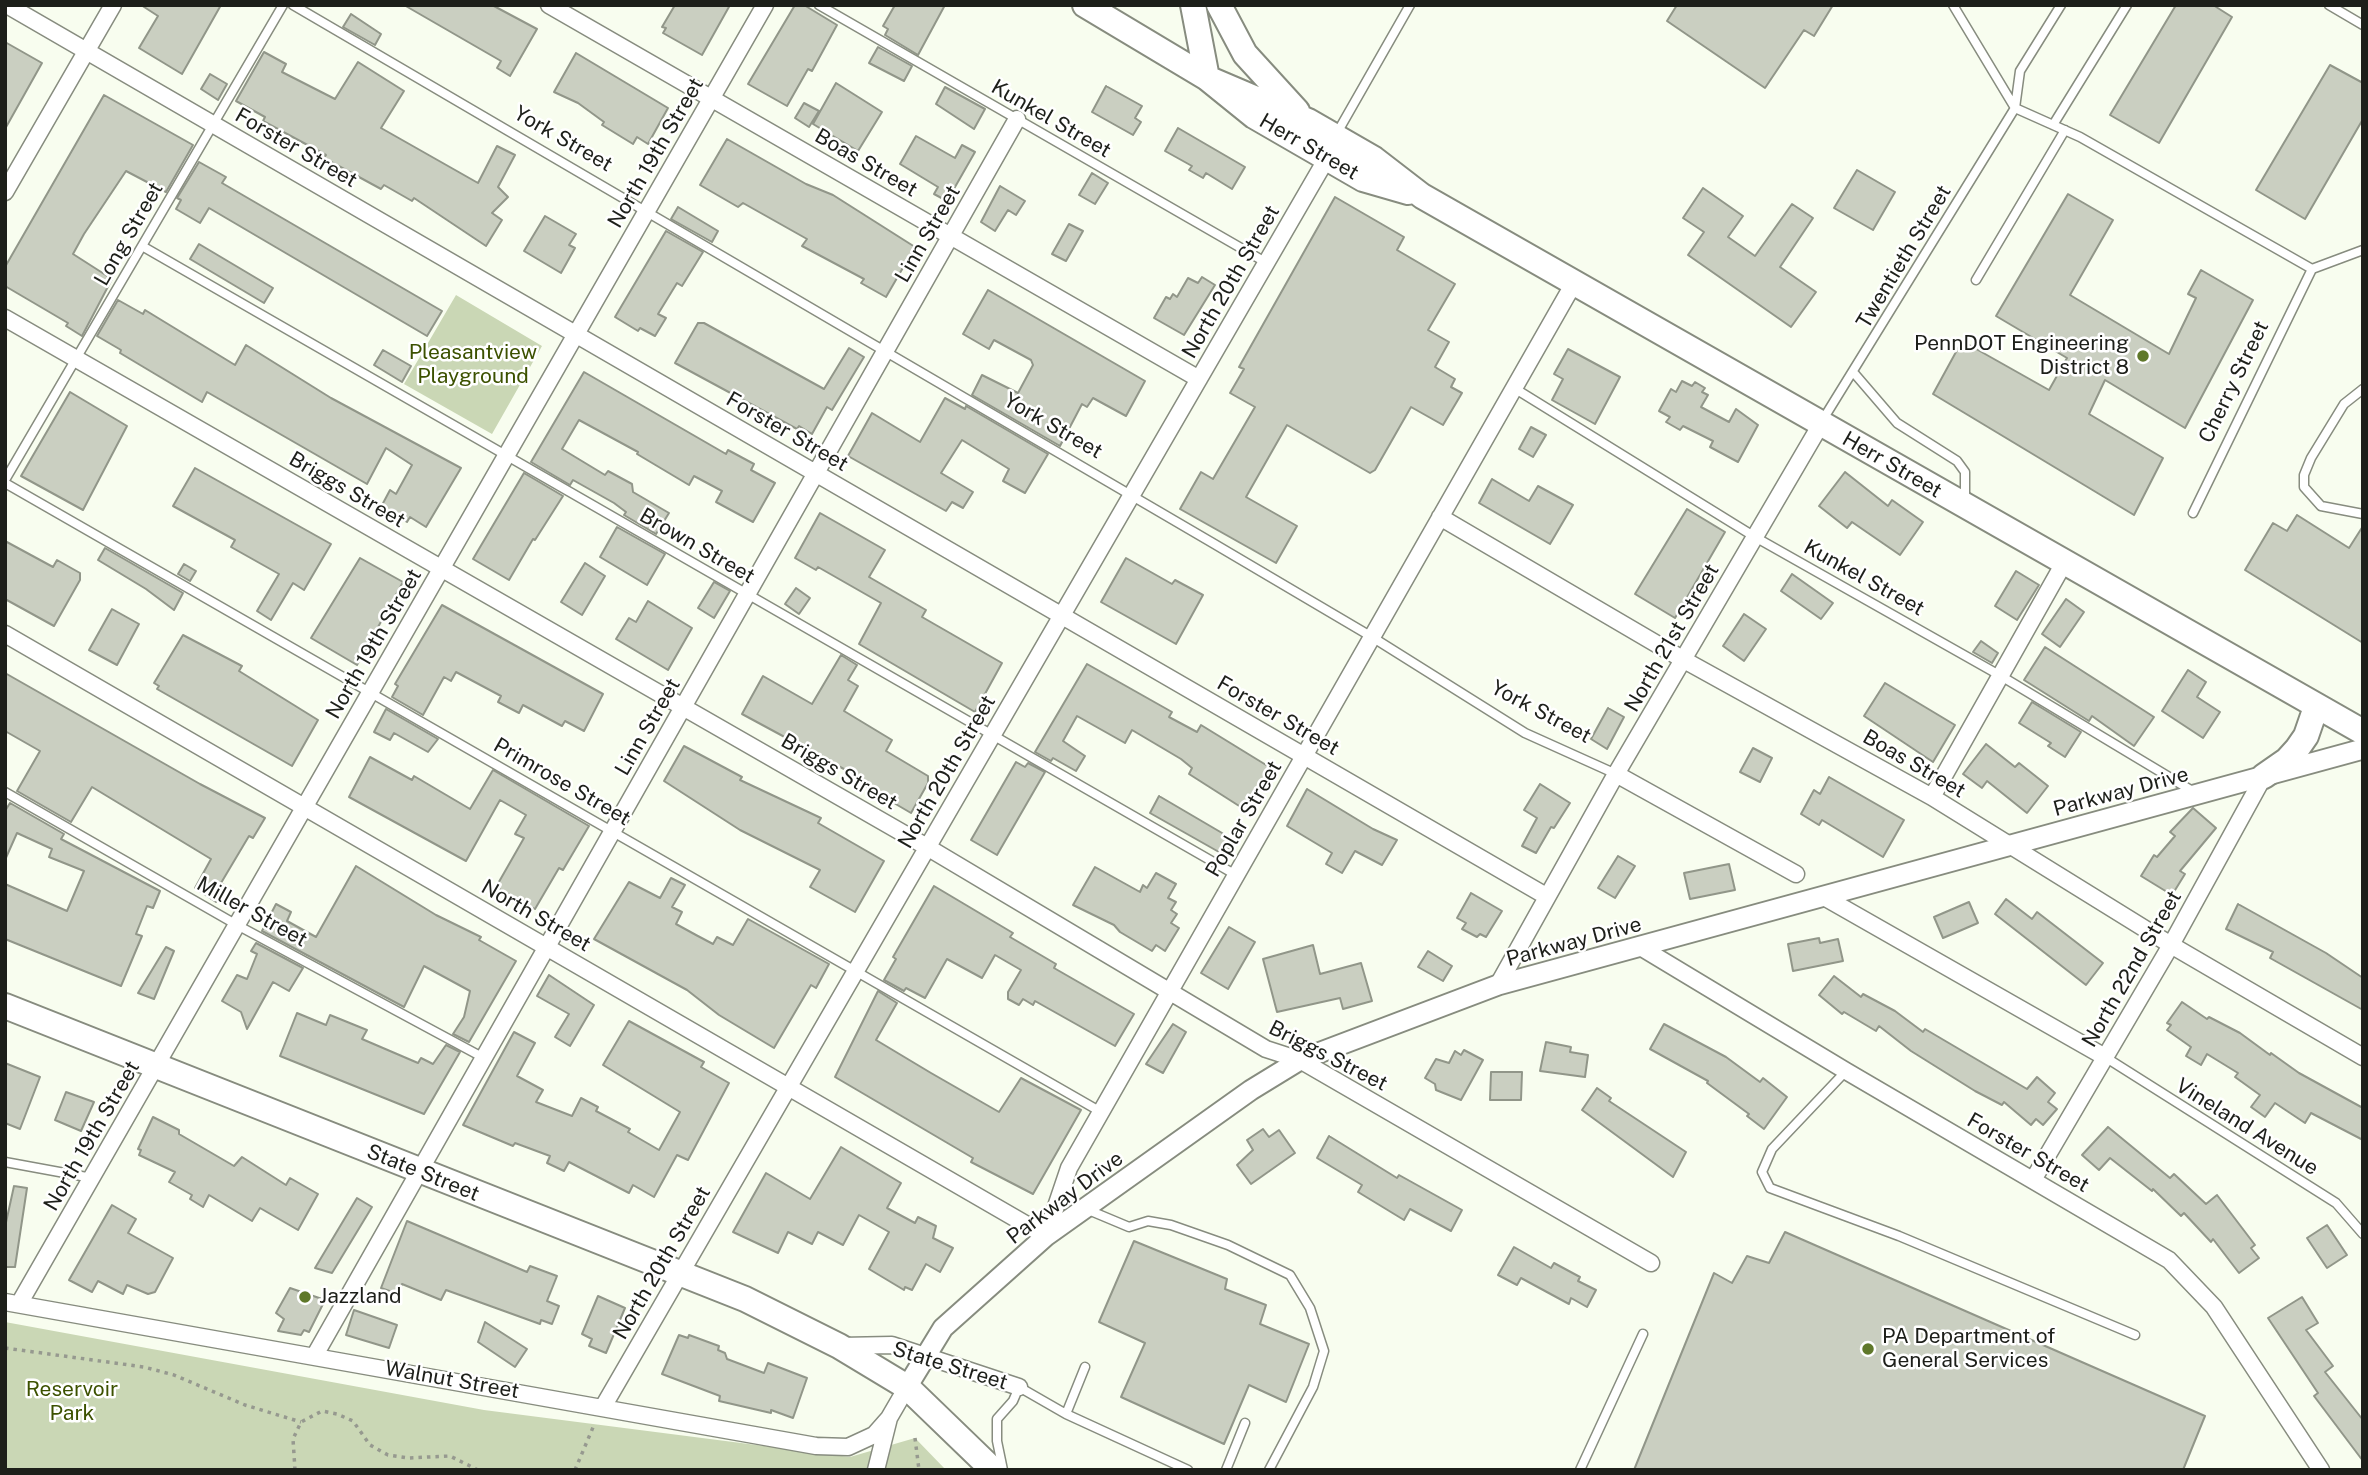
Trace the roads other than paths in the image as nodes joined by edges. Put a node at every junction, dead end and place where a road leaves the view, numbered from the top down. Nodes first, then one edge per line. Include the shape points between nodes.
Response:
1 (7, 5) edge
2 (113, 5) edge
3 (283, 5) edge
4 (293, 5) edge
5 (549, 5) edge
6 (765, 5) edge
7 (819, 5) edge
8 (1085, 5) edge
9 (1193, 5) edge
10 (1219, 5) edge
11 (1410, 5) edge
12 (1953, 5) edge
13 (2061, 5) edge
14 (2127, 5) edge
15 (2329, 5) edge
16 (2363, 25) edge
17 (87, 51) junction
18 (1207, 78) junction
19 (712, 99) junction
20 (2015, 108) junction
21 (1017, 119) junction
22 (1308, 121) junction
23 (213, 124) junction
24 (2053, 125) junction
25 (2065, 130) junction
26 (1331, 147) junction
27 (10, 171) edge
28 (5, 192) edge
29 (646, 212) junction
30 (951, 236) junction
31 (142, 246) junction
32 (2363, 250) edge
33 (1267, 262) junction
34 (2312, 269) junction
35 (1976, 280) dead end
36 (1574, 283) junction
37 (5, 318) edge
38 (576, 334) junction
39 (885, 352) junction
40 (76, 359) junction
41 (1854, 373) junction
42 (1199, 379) junction
43 (1514, 388) junction
44 (2363, 389) edge
45 (1821, 424) junction
46 (506, 456) junction
47 (816, 473) junction
48 (5, 481) edge
49 (1131, 496) junction
50 (1965, 506) junction
51 (2193, 513) dead end
52 (2363, 514) edge
53 (1440, 517) junction
54 (1755, 537) junction
55 (2064, 563) junction
56 (442, 569) junction
57 (747, 594) junction
58 (1062, 616) junction
59 (5, 634) edge
60 (1372, 637) junction
61 (1684, 660) junction
62 (2001, 676) junction
63 (370, 692) junction
64 (683, 707) junction
65 (2316, 707) junction
66 (2363, 732) edge
67 (992, 736) junction
68 (2363, 748) edge
69 (1304, 756) junction
70 (1616, 775) junction
71 (2264, 776) junction
72 (5, 792) edge
73 (2199, 795) junction
74 (1932, 797) junction
75 (305, 807) junction
76 (612, 831) junction
77 (2010, 845) junction
78 (927, 847) junction
79 (1796, 874) dead end
80 (1236, 875) junction
81 (1546, 896) junction
82 (1824, 897) junction
83 (237, 925) junction
84 (2171, 945) junction
85 (547, 947) junction
86 (1642, 948) junction
87 (856, 971) junction
88 (1498, 985) junction
89 (1170, 992) junction
90 (5, 1006) edge
91 (2105, 1057) junction
92 (2363, 1057) edge
93 (484, 1058) junction
94 (1300, 1060) junction
95 (156, 1066) junction
96 (1846, 1071) junction
97 (789, 1086) junction
98 (1101, 1112) junction
99 (5, 1162) edge
100 (419, 1172) junction
101 (92, 1178) junction
102 (2033, 1180) junction
103 (1086, 1209) junction
104 (2363, 1234) edge
105 (1046, 1236) junction
106 (1651, 1263) dead end
107 (679, 1275) junction
108 (12, 1303) edge
109 (1643, 1334) dead end
110 (2134, 1335) dead end
111 (839, 1346) junction
112 (314, 1355) junction
113 (925, 1356) junction
114 (1085, 1367) dead end
115 (907, 1387) junction
116 (1018, 1387) junction
117 (603, 1407) junction
118 (1066, 1414) junction
119 (889, 1418) junction
120 (1245, 1423) dead end
121 (993, 1467) edge
122 (876, 1470) edge
123 (1188, 1470) edge
124 (1226, 1470) edge
125 (1269, 1470) edge
126 (1580, 1470) edge
127 (2321, 1470) edge

1 - 17 street, Forster Street
2 - 17 street
3 - 23 lane, Long Street
4 - 29 lane, York Street
5 - 19 street, Boas Street
6 - 19 street, North 19th Street
7 - 21 lane, Kunkel Street
8 - 18 main road, Herr Street
9 - 18 main road
10 - 22 main road via 1252,62
11 - 26 lane
12 - 20 lane
13 - 20 lane via 2020,71
14 - 24 lane
15 - 16 lane
17 - 23 street, Forster Street
17 - 27 street
18 - 22 main road, Herr Street
18 - 26 main road, Herr Street via 1254,116
19 - 29 street, North 19th Street
19 - 30 street, Boas Street
20 - 24 lane
20 - 41 lane, Twentieth Street
21 - 30 street, Linn Street
21 - 33 lane, Kunkel Street
22 - 26 main road, Herr Street
23 - 31 lane, Long Street
23 - 38 street, Forster Street
24 - 25 lane
25 - 34 lane
25 - 35 lane
26 - 33 street, North 20th Street
26 - 36 main road, Herr Street via 1374,159 1422,196
27 - 28 street
29 - 38 street, North 19th Street
29 - 39 lane, York Street
30 - 39 street, Linn Street
30 - 42 street, Boas Street
31 - 40 lane, Long Street
31 - 46 lane, Brown Street
32 - 34 lane
33 - 42 street, North 20th Street
34 - 51 lane, Cherry Street
36 - 43 street, Poplar Street
36 - 45 main road, Herr Street
37 - 40 street, Briggs Street
38 - 46 street, North 19th Street
38 - 47 street, Forster Street
39 - 47 street, Linn Street
39 - 49 lane, York Street
40 - 48 lane, Long Street
40 - 56 street, Briggs Street
41 - 45 lane, Twentieth Street
41 - 50 lane via 1897,423 1958,461 1965,472
42 - 49 street, North 20th Street
43 - 53 street, Poplar Street
43 - 54 lane, Kunkel Street
44 - 52 lane via 2344,404 2304,475 2304,487 2321,506
45 - 50 main road, Herr Street
45 - 54 street, North 21st Street
46 - 56 street, North 19th Street
46 - 57 lane, Brown Street
47 - 57 street, Linn Street
47 - 58 street, Forster Street
48 - 63 lane, Primrose Street
49 - 58 street, North 20th Street
49 - 60 lane, York Street
50 - 55 main road, Herr Street
53 - 60 street, Poplar Street
53 - 61 street, Boas Street
54 - 61 street, North 21st Street
54 - 62 lane, Kunkel Street
55 - 62 street
55 - 65 main road, Herr Street
56 - 63 street, North 19th Street
56 - 64 street, Briggs Street
57 - 64 street, Linn Street
57 - 67 lane, Brown Street
58 - 67 street, North 20th Street
58 - 69 street, Forster Street
59 - 75 street, North Street
60 - 69 street, Poplar Street
60 - 70 lane, York Street via 1525,733
61 - 70 street, North 21st Street
61 - 74 street, Boas Street
62 - 73 lane, Kunkel Street
62 - 74 street
63 - 75 street, North 19th Street
63 - 76 lane, Primrose Street
64 - 76 street, Linn Street
64 - 78 street, Briggs Street
65 - 66 main road, Herr Street
65 - 71 main road via 2297,749
67 - 78 street, North 20th Street
67 - 80 lane, Brown Street
68 - 71 street, Parkway Drive
69 - 80 street, Poplar Street
69 - 81 street, Forster Street
70 - 79 street, York Street
70 - 81 street, North 21st Street
71 - 73 street, Parkway Drive
71 - 84 street, North 22nd Street
72 - 83 lane, Miller Street
73 - 77 street, Parkway Drive
74 - 77 street, Boas Street
75 - 83 street, North 19th Street
75 - 85 street, North Street
76 - 85 street, Linn Street
76 - 87 lane, Primrose Street
77 - 82 street, Parkway Drive
77 - 84 street, Boas Street
78 - 87 street, North 20th Street
78 - 89 street, Briggs Street
80 - 89 street, Poplar Street
81 - 88 street, North 21st Street
82 - 86 street, Parkway Drive
82 - 91 street
83 - 93 lane, Miller Street
83 - 95 street, North 19th Street
84 - 91 street, North 22nd Street
84 - 92 street, Boas Street
85 - 93 street, Linn Street
85 - 97 street, North Street
86 - 88 street, Parkway Drive
86 - 96 street, Forster Street
87 - 97 street, North 20th Street
87 - 98 lane, Primrose Street
88 - 94 street, Parkway Drive
89 - 94 street, Briggs Street via 1266,1049
89 - 98 street, Poplar Street
90 - 95 main road, State Street
91 - 102 street, North 22nd Street
91 - 104 lane, Vineland Avenue via 2336,1203
93 - 100 street, Linn Street
94 - 103 street, Parkway Drive
94 - 106 street, Briggs Street
95 - 100 main road, State Street
95 - 101 street, North 19th Street
96 - 102 street, Forster Street
96 - 110 lane via 1772,1149 1762,1172 1770,1188
97 - 105 street, North Street
97 - 107 street, North 20th Street
98 - 105 street, Poplar Street via 1069,1168
99 - 101 lane
100 - 107 main road, State Street
100 - 112 street, Linn Street
101 - 108 street, North 19th Street
102 - 127 street, Forster Street via 2169,1260 2214,1307
103 - 105 street, Parkway Drive
103 - 125 lane via 1129,1227 1148,1221 1171,1225 1228,1245 1290,1275 1310,1308 1324,1351 1308,1397
105 - 113 street, Parkway Drive via 943,1328
107 - 111 main road, State Street via 744,1299
107 - 117 street, North 20th Street
108 - 112 street, Walnut Street
109 - 126 lane
111 - 113 street, State Street via 892,1345
111 - 115 main road, State Street
112 - 117 street, Walnut Street
113 - 115 street, Parkway Drive
113 - 116 street, State Street
114 - 118 lane
115 - 119 street
115 - 121 main road, State Street
116 - 118 lane
116 - 121 lane via 1013,1401 997,1419
117 - 119 street, Walnut Street via 816,1446 848,1447 874,1435
118 - 123 lane
119 - 122 street
120 - 124 lane

